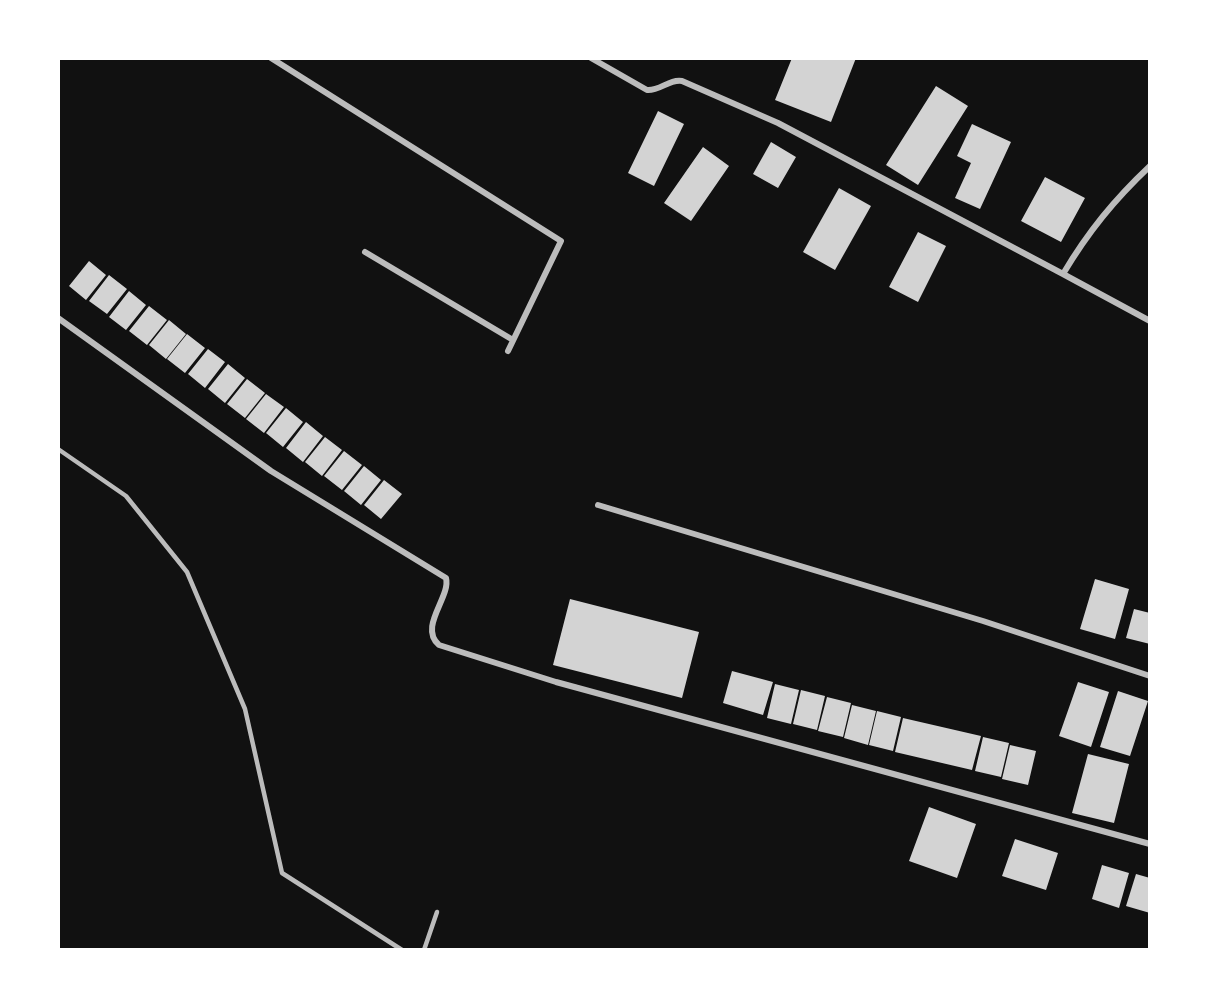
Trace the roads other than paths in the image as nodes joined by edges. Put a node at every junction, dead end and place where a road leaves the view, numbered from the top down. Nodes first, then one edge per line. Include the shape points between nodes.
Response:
1 (271, 58) edge
2 (591, 58) edge
3 (1149, 166) edge
4 (365, 252) dead end
5 (1063, 274) junction
6 (58, 318) edge
7 (1149, 321) edge
8 (513, 340) junction
9 (508, 351) dead end
10 (58, 449) edge
11 (598, 505) dead end
12 (1149, 676) edge
13 (1149, 844) edge
14 (436, 912) dead end
15 (402, 950) edge
16 (424, 950) edge

1 - 8 street via 561,241
2 - 5 street via 647,90 682,81 778,123
3 - 5 street via 1099,219
4 - 8 street
5 - 7 street
6 - 13 street via 271,471 446,578 432,631 436,642 453,651
8 - 9 street
10 - 15 lane via 126,496 187,572 245,709 282,873
11 - 12 street via 983,621
14 - 16 lane

